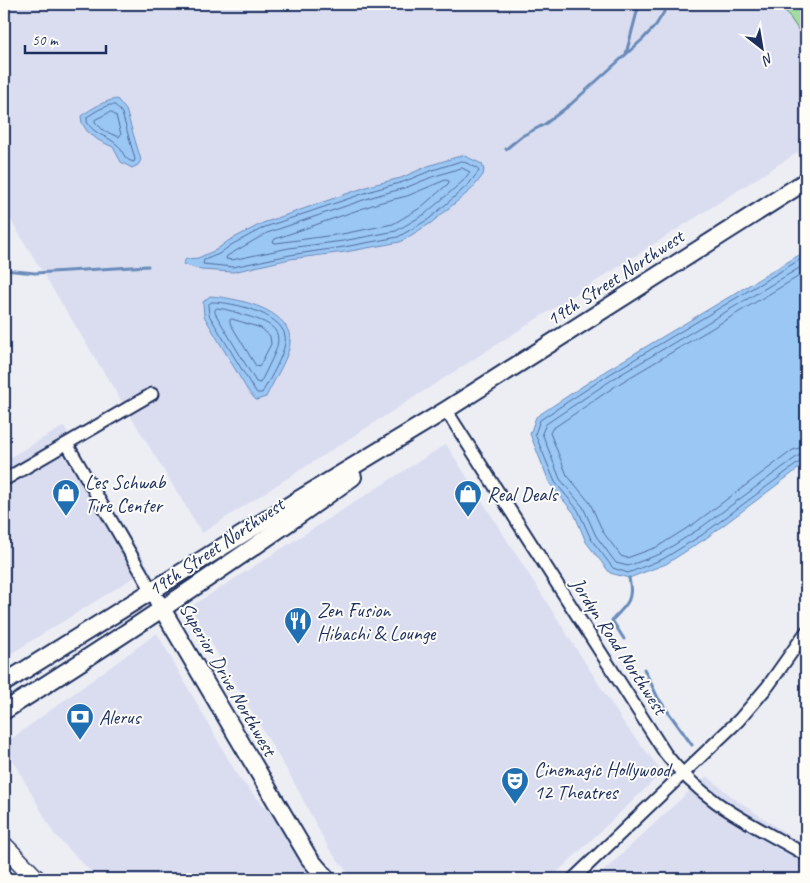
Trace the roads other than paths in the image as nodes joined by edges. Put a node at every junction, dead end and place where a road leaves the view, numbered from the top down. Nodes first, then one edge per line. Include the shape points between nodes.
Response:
1 (806, 181) edge
2 (152, 394) dead end
3 (446, 410) junction
4 (67, 444) junction
5 (4, 480) edge
6 (152, 591) junction
7 (163, 610) junction
8 (806, 632) edge
9 (4, 683) edge
10 (4, 710) edge
11 (683, 774) junction
12 (4, 846) edge
13 (806, 855) edge
14 (36, 879) edge
15 (327, 879) edge
16 (573, 879) edge

1 - 3 street, 19th Street Northwest
2 - 4 street
3 - 6 street, 19th Street Northwest
3 - 7 street, 19th Street Northwest via 284,528
3 - 11 street, Jordyn Road Northwest via 665,753
4 - 5 street
4 - 6 street, Superior Drive Northwest
6 - 7 street, Superior Drive Northwest
6 - 9 street, 19th Street Northwest
7 - 10 street, 19th Street Northwest
7 - 15 street, Superior Drive Northwest via 304,850
8 - 11 street via 739,720
11 - 13 street, Jordyn Road Northwest via 727,811
11 - 16 street
12 - 14 main road

